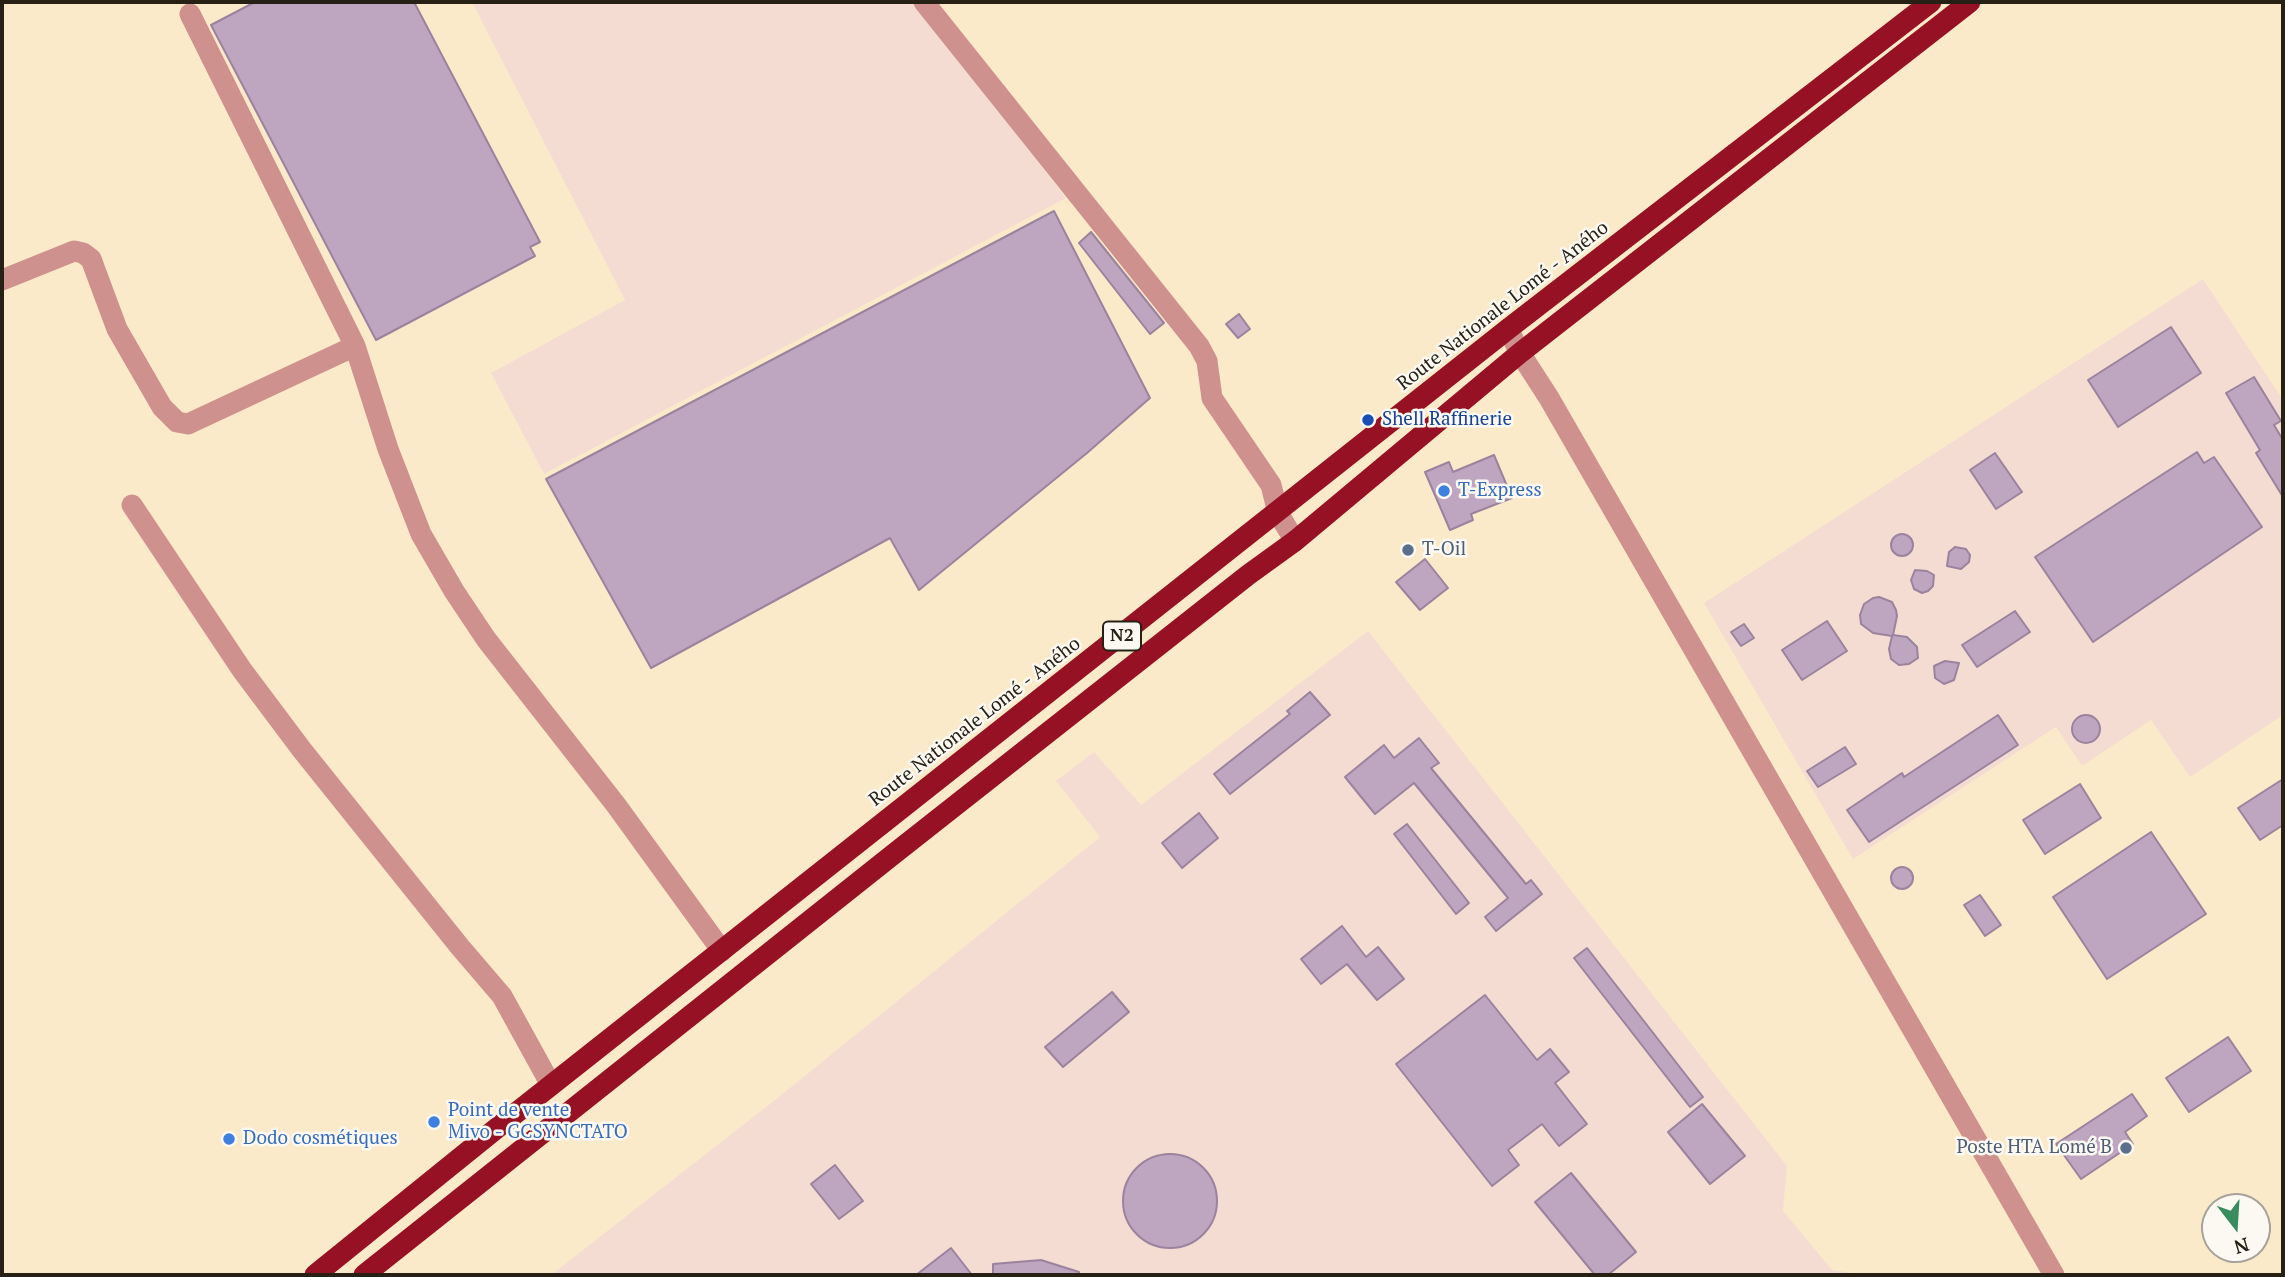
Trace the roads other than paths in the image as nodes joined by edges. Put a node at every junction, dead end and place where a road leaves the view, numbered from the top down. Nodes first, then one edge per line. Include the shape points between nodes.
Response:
1 (924, 2) edge
2 (1931, 2) edge
3 (1970, 2) edge
4 (190, 14) dead end
5 (2, 280) edge
6 (1508, 329) junction
7 (355, 346) junction
8 (1520, 354) junction
9 (132, 505) dead end
10 (1278, 513) junction
11 (1295, 541) junction
12 (722, 951) junction
13 (551, 1085) junction
14 (316, 1275) edge
15 (363, 1275) edge
16 (2054, 1275) edge

1 - 10 street via 1199,346 1207,361 1212,398 1271,485
2 - 6 highway, Route Nationale Lomé - Aného / N2
3 - 8 highway, N2
4 - 7 street
5 - 7 street via 74,251 91,259 117,329 162,407 177,422 188,424 209,416
6 - 8 street
6 - 10 highway, Route Nationale Lomé - Aného / N2
7 - 12 street via 421,534 454,591
8 - 11 highway, N2
8 - 16 street
9 - 13 street via 287,730 502,996
10 - 11 street
10 - 12 highway, Route Nationale Lomé - Aného / N2
11 - 15 highway, N2
12 - 13 highway, Route Nationale Lomé - Aného / N2
13 - 14 highway, Route Nationale Lomé - Aného / N2

